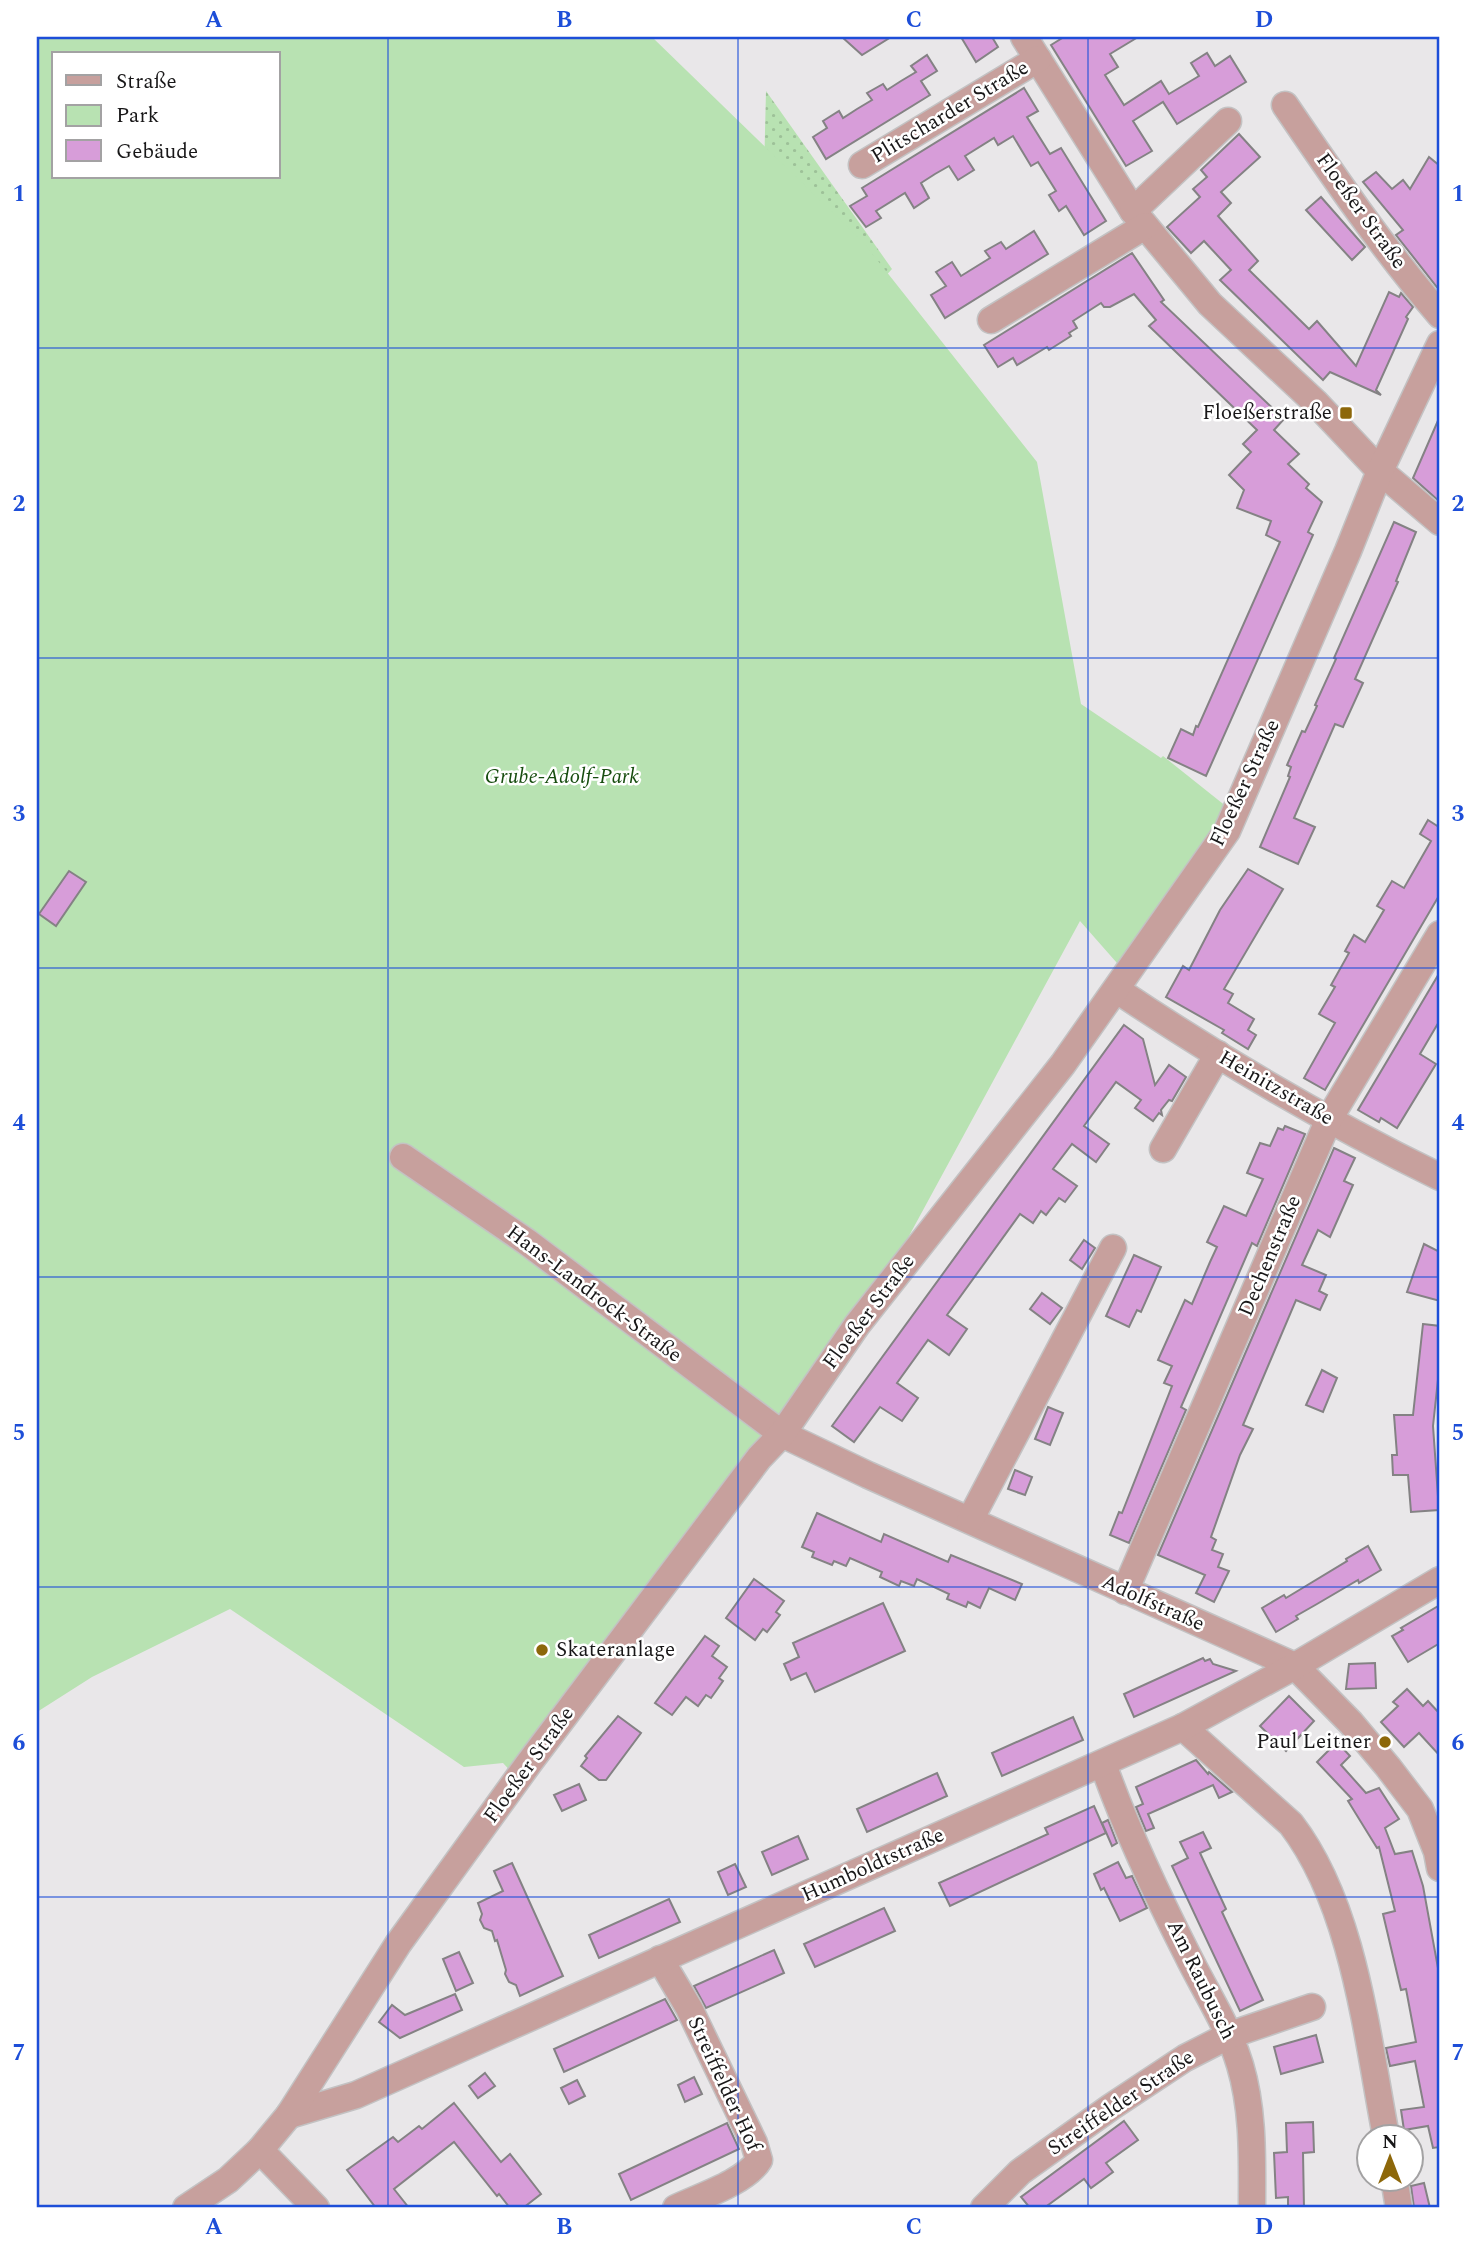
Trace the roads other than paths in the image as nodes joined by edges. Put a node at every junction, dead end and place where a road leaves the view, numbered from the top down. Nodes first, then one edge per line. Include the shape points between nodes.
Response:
1 (1030, 43) edge
2 (1285, 105) dead end
3 (1228, 121) dead end
4 (862, 166) dead end
5 (1139, 219) junction
6 (1440, 315) edge
7 (991, 320) dead end
8 (1440, 344) edge
9 (1380, 471) junction
10 (1440, 522) edge
11 (1440, 934) edge
12 (1117, 990) junction
13 (1218, 1054) junction
14 (1329, 1119) junction
15 (1163, 1149) dead end
16 (403, 1157) dead end
17 (1440, 1177) edge
18 (1113, 1248) dead end
19 (782, 1434) junction
20 (970, 1520) junction
21 (1440, 1580) edge
22 (1125, 1591) junction
23 (1295, 1666) junction
24 (1183, 1727) junction
25 (1103, 1764) junction
26 (1440, 1868) edge
27 (660, 1959) junction
28 (1312, 2007) dead end
29 (1230, 2035) junction
30 (289, 2115) junction
31 (1383, 2122) edge
32 (260, 2150) junction
33 (186, 2208) edge
34 (316, 2208) edge
35 (676, 2208) edge
36 (984, 2208) edge
37 (1252, 2208) edge

1 - 4 street, Plitscharder Straße
1 - 5 street, Plitscharder Straße
2 - 6 street, Floeßer Straße
3 - 5 street
5 - 7 street
5 - 9 street, Plitscharder Straße via 1210,304 1315,402
8 - 9 street, Floeßer Straße
9 - 10 street, Plitscharder Straße
9 - 12 street, Floeßer Straße via 1227,831
11 - 14 street, Dechenstraße
12 - 13 street, Heinitzstraße
12 - 19 street, Floeßer Straße via 849,1335
13 - 14 street, Heinitzstraße
13 - 15 street
14 - 17 street, Heinitzstraße
14 - 22 street, Dechenstraße
16 - 19 street, Hans-Landrock-Straße via 527,1242
18 - 20 street
19 - 20 street, Adolfstraße
19 - 30 street, Floeßer Straße via 641,1614 398,1944
20 - 22 street, Adolfstraße
21 - 23 street, Humboldtstraße
22 - 23 street, Adolfstraße
23 - 24 street, Humboldtstraße
23 - 26 street, Adolfstraße via 1351,1723 1420,1809
24 - 25 street, Humboldtstraße
24 - 31 street via 1291,1824 1304,1842 1353,1962
25 - 27 street, Humboldtstraße
25 - 29 street, Am Raubusch via 1182,1943
27 - 30 street, Humboldtstraße via 356,2095
27 - 35 street, Streiffelder Hof via 689,2008 759,2160 743,2176
28 - 29 street, Streiffelder Straße
29 - 36 street, Streiffelder Straße via 1185,2058 1111,2107 1020,2172
29 - 37 street, Am Raubusch via 1252,2126
30 - 32 street, Floeßer Straße
32 - 33 street, Floeßer Straße via 228,2180
32 - 34 street

